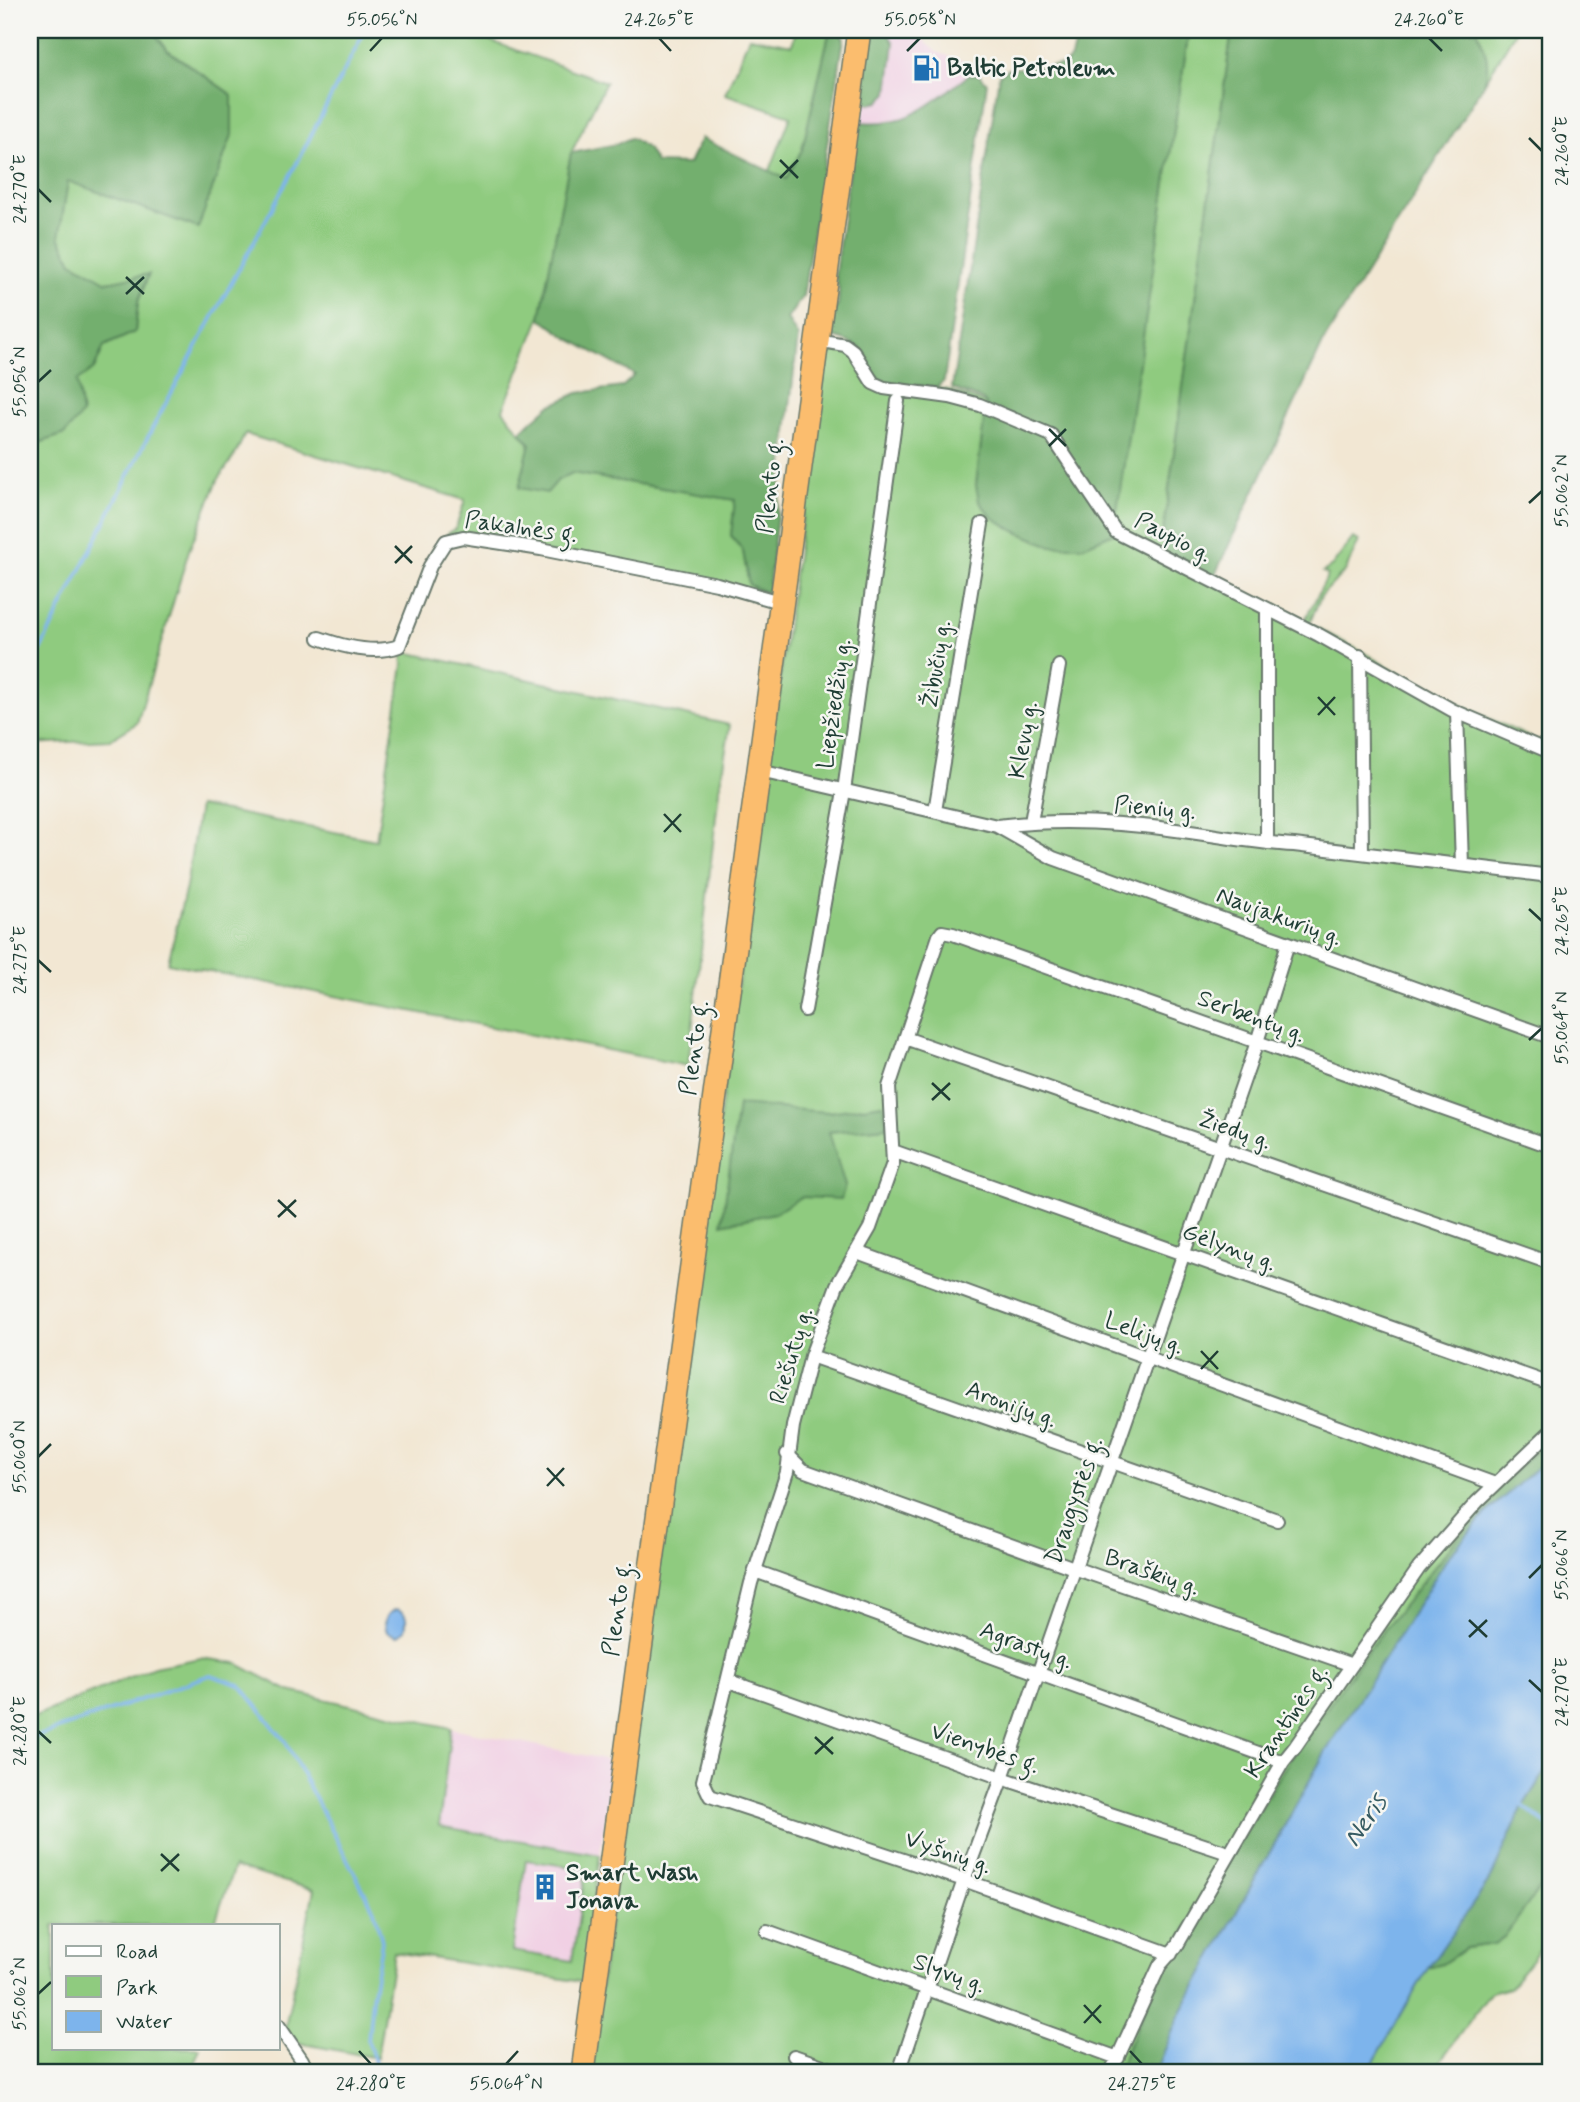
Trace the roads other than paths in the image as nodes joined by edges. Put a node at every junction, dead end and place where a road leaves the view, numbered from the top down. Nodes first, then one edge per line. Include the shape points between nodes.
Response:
1 (859, 30) edge
2 (817, 340) junction
3 (898, 401) dead end
4 (982, 524) dead end
5 (783, 603) junction
6 (1267, 610) junction
7 (319, 638) dead end
8 (1360, 656) junction
9 (1059, 666) dead end
10 (1457, 712) junction
11 (1550, 752) edge
12 (760, 771) junction
13 (844, 791) junction
14 (935, 811) junction
15 (1031, 822) junction
16 (997, 826) junction
17 (1267, 843) junction
18 (1362, 853) junction
19 (1462, 865) junction
20 (1550, 875) edge
21 (939, 936) joint
22 (1288, 943) junction
23 (805, 1010) dead end
24 (905, 1038) junction
25 (1550, 1038) edge
26 (1257, 1042) junction
27 (1550, 1146) edge
28 (1220, 1148) junction
29 (893, 1151) junction
30 (857, 1252) junction
31 (1183, 1254) junction
32 (1550, 1263) edge
33 (811, 1356) junction
34 (1147, 1358) junction
35 (1550, 1384) edge
36 (1550, 1432) edge
37 (787, 1454) junction
38 (1111, 1463) junction
39 (1495, 1484) junction
40 (1277, 1520) dead end
41 (1074, 1568) junction
42 (755, 1571) junction
43 (1352, 1665) junction
44 (1038, 1673) junction
45 (729, 1681) junction
46 (1283, 1762) junction
47 (1002, 1778) junction
48 (710, 1796) joint
49 (1228, 1853) junction
50 (964, 1880) junction
51 (767, 1931) dead end
52 (1171, 1954) junction
53 (928, 1989) junction
54 (280, 2028) edge
55 (794, 2056) dead end
56 (1118, 2058) junction
57 (308, 2072) edge
58 (583, 2072) edge
59 (839, 2072) edge
60 (899, 2072) edge
61 (1111, 2072) edge

1 - 2 highway, Plento g.
2 - 5 highway, Plento g.
2 - 6 street, Paupio g. via 845,345 873,383 884,388 980,405 1051,435 1116,532
3 - 13 street, Liepžiedžių g.
4 - 14 street, Žibučių g.
5 - 7 street, Pakalnės g. via 717,584 463,537 446,541 430,566 399,646 385,651
5 - 12 highway, Plento g.
6 - 8 street, Paupio g.
6 - 17 street
8 - 10 street, Paupio g.
8 - 18 street
9 - 15 street, Klevų g.
10 - 11 street, Paupio g.
10 - 19 street
12 - 13 street, Pienių g.
12 - 58 highway, Plento g.
13 - 14 street, Pienių g.
13 - 23 street, Liepžiedžių g.
14 - 16 street, Pienių g.
15 - 16 street, Pienių g.
15 - 17 street, Pienių g. via 1172,830
16 - 22 street, Naujakurių g. via 1053,858
17 - 18 street, Pienių g.
18 - 19 street, Pienių g.
19 - 20 street, Pienių g.
21 - 24 street, Riešutų g.
21 - 26 street, Serbentų g. via 942,932 953,934
22 - 25 street, Naujakurių g.
22 - 26 street, Draugystės g.
24 - 28 street, Žiedų g.
24 - 29 street, Riešutų g. via 889,1087
26 - 27 street, Serbentų g.
26 - 28 street, Draugystės g.
28 - 31 street, Draugystės g.
28 - 32 street, Žiedų g.
29 - 30 street, Riešutų g. via 884,1192
29 - 31 street, Gėlynų g.
30 - 33 street, Riešutų g. via 837,1285
30 - 34 street, Lelijų g.
31 - 34 street, Draugystės g.
31 - 35 street, Gėlynų g.
33 - 37 street, Riešutų g.
33 - 38 street, Aronijų g.
34 - 38 street, Draugystės g.
34 - 39 street, Lelijų g.
36 - 39 street, Krantinės g.
37 - 41 street, Braškių g. via 803,1470
37 - 42 street, Riešutų g. via 786,1472
38 - 40 street, Aronijų g.
38 - 41 street, Draugystės g.
39 - 43 street, Krantinės g. via 1419,1569
41 - 43 street, Braškių g.
41 - 44 street, Draugystės g.
42 - 44 street, Agrastų g.
42 - 45 street, Riešutų g.
43 - 46 street, Krantinės g.
44 - 46 street, Agrastų g.
44 - 47 street, Draugystės g.
45 - 47 street, Vienybės g.
45 - 48 street, Riešutų g. via 703,1780
46 - 49 street, Krantinės g.
47 - 49 street, Vienybės g.
47 - 50 street, Draugystės g.
48 - 50 street, Vyšnių g.
49 - 52 street, Krantinės g.
50 - 52 street, Vyšnių g.
50 - 53 street, Draugystės g.
51 - 53 street, Slyvų g.
52 - 56 street, Krantinės g. via 1160,1965
53 - 56 street, Slyvų g.
53 - 60 street, Draugystės g.
54 - 57 street
55 - 59 street
56 - 61 street, Krantinės g.

